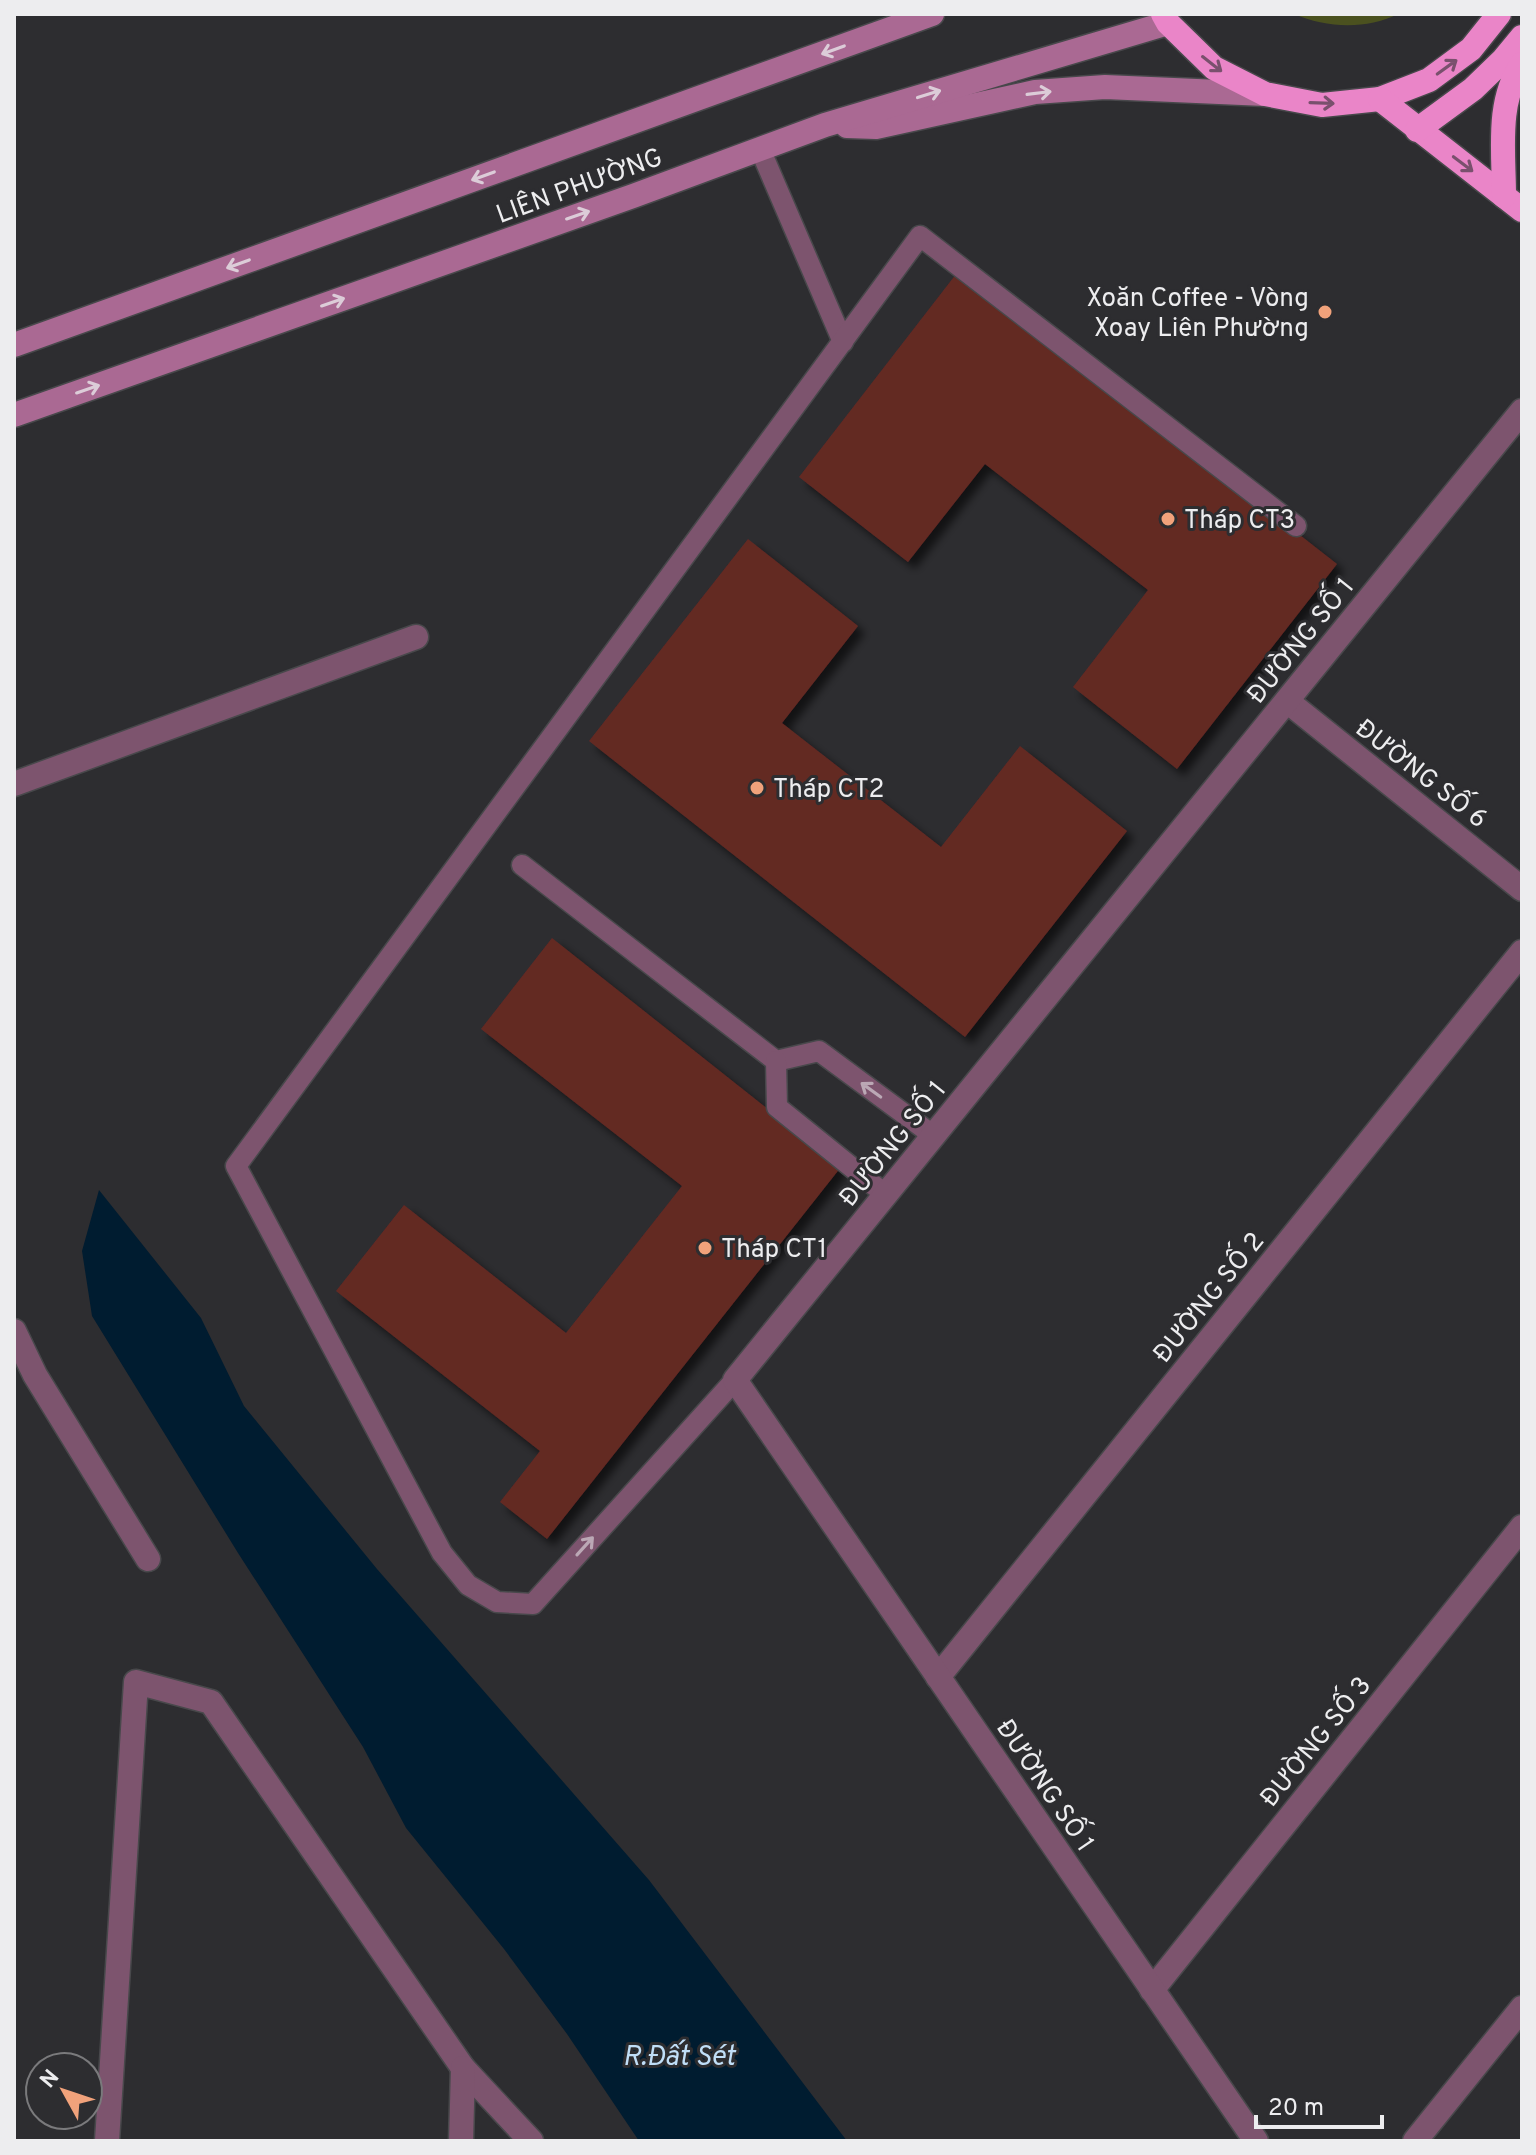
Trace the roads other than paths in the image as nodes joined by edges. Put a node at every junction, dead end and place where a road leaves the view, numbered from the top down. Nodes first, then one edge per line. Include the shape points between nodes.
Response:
1 (932, 14) edge
2 (1499, 14) edge
3 (1165, 18) edge
4 (1522, 37) edge
5 (1522, 64) edge
6 (1265, 94) junction
7 (1380, 99) junction
8 (825, 125) junction
9 (1417, 130) junction
10 (760, 149) junction
11 (1513, 203) edge
12 (843, 342) junction
13 (14, 345) edge
14 (1522, 411) edge
15 (14, 415) edge
16 (1296, 526) dead end
17 (416, 637) dead end
18 (1287, 701) junction
19 (14, 784) edge
20 (522, 865) dead end
21 (1522, 889) edge
22 (1522, 952) edge
23 (776, 1061) junction
24 (934, 1136) junction
25 (886, 1195) junction
26 (14, 1331) edge
27 (24, 1376) edge
28 (735, 1380) junction
29 (1522, 1527) edge
30 (148, 1559) dead end
31 (938, 1677) junction
32 (1152, 1990) junction
33 (1522, 2008) edge
34 (463, 2068) junction
35 (107, 2141) edge
36 (461, 2141) edge
37 (531, 2141) edge
38 (1256, 2141) edge
39 (1415, 2141) edge

1 -> 13 street, LIÊN PHƯỜNG
7 -> 2 highway via 1429,80 1471,49
3 -> 6 highway via 1214,68
8 -> 3 street, LIÊN PHƯỜNG
4 - 9 highway via 1473,89
5 - 11 highway via 1503,115
6 -> 7 highway via 1322,105
8 -> 6 street via 876,127 1035,92 1105,87
7 - 9 highway
8 - 10 street, LIÊN PHƯỜNG
9 -> 11 highway
10 - 12 lane
15 -> 10 street, LIÊN PHƯỜNG
12 - 16 lane via 920,236
12 -> 28 lane via 236,1166 442,1553 468,1585 497,1602 533,1604
14 - 18 street, ĐƯỜNG SỐ 1
17 - 19 street
18 - 21 street, ĐƯỜNG SỐ 6
18 - 24 street, ĐƯỜNG SỐ 1
20 - 23 lane
22 - 31 street, ĐƯỜNG SỐ 2
24 -> 23 lane via 819,1051
23 - 25 lane via 777,1107
24 - 25 street, ĐƯỜNG SỐ 1
25 - 28 street, ĐƯỜNG SỐ 1
26 - 27 street
27 - 30 street
28 - 31 street, ĐƯỜNG SỐ 1
29 - 32 street, ĐƯỜNG SỐ 3
31 - 32 street, ĐƯỜNG SỐ 1
32 - 38 street, ĐƯỜNG SỐ 1
33 - 39 street
34 - 35 street via 211,1702 136,1682
34 - 36 street
34 - 37 street

